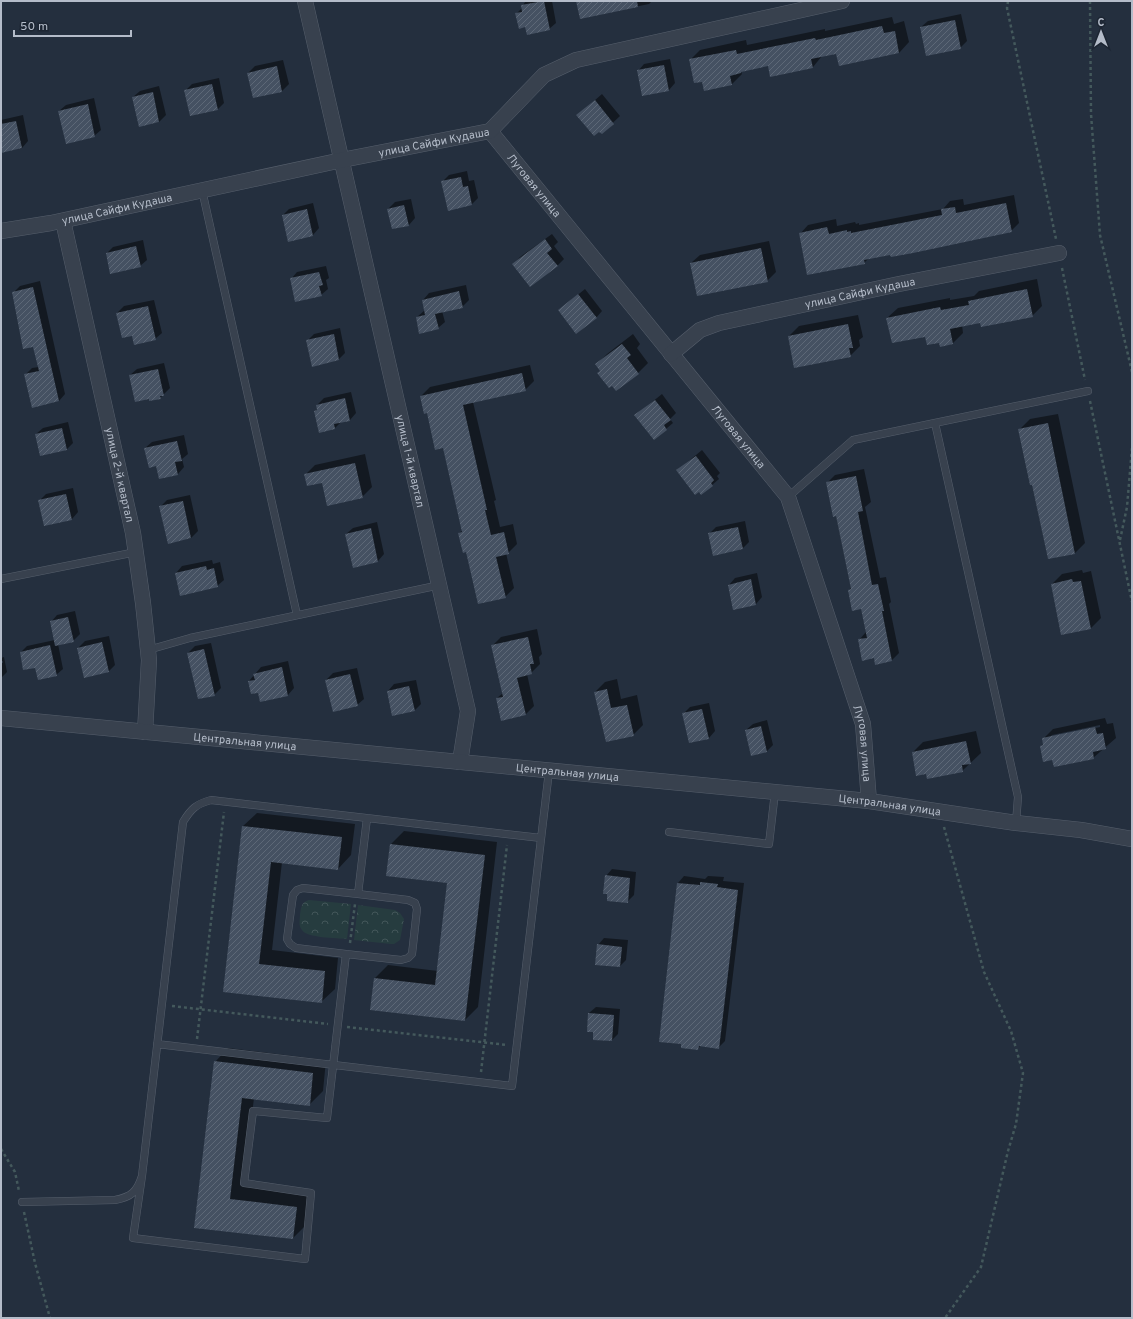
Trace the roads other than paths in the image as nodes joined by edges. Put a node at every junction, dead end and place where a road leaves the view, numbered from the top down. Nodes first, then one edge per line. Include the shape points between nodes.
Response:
1 (305, 1) edge
2 (842, 1) edge
3 (490, 131) junction
4 (342, 160) junction
5 (202, 190) junction
6 (63, 221) junction
7 (1, 231) edge
8 (1058, 253) road end
9 (671, 354) junction
10 (1088, 391) road end
11 (935, 423) junction
12 (788, 497) junction
13 (136, 552) junction
14 (1, 579) edge
15 (440, 585) junction
16 (297, 616) junction
17 (148, 650) junction
18 (1, 718) edge
19 (145, 732) junction
20 (460, 762) junction
21 (549, 771) junction
22 (775, 792) junction
23 (869, 801) junction
24 (367, 818) junction
25 (1016, 823) junction
26 (669, 832) dead end
27 (541, 838) junction
28 (1132, 839) edge
29 (357, 894) junction
30 (348, 954) junction
31 (157, 1044) junction
32 (333, 1065) junction
33 (142, 1176) junction
34 (22, 1202) road end

1 - 4 street, улица 1-й квартал
2 - 3 street, улица Сайфи Кудаша via 576,60 544,75
3 - 4 street, улица Сайфи Кудаша
3 - 9 street, Луговая улица
4 - 5 street, улица Сайфи Кудаша
4 - 15 street, улица 1-й квартал
5 - 6 street, улица Сайфи Кудаша
5 - 16 lane
6 - 7 street, улица Сайфи Кудаша
6 - 13 street, улица 2-й квартал
8 - 9 street, улица Сайфи Кудаша via 719,323 700,330
9 - 12 street, Луговая улица
10 - 11 lane
11 - 12 lane via 853,440
11 - 25 lane via 1018,798
12 - 23 street, Луговая улица via 862,724
13 - 14 lane
13 - 17 street, улица 2-й квартал
15 - 16 lane
15 - 20 street, улица 1-й квартал via 468,710
16 - 17 lane via 190,638
17 - 19 street, улица 2-й квартал
18 - 19 street, Центральная улица
19 - 20 street, Центральная улица
20 - 21 street, Центральная улица
21 - 22 street, Центральная улица
21 - 27 lane
22 - 23 street, Центральная улица
22 - 26 lane via 769,844
23 - 25 street, Центральная улица
24 - 27 lane
24 - 29 lane
24 - 31 lane via 211,800 194,807 184,822
25 - 28 street, Центральная улица
27 - 32 lane via 512,1086
29 - 30 lane via 303,888 293,895 288,939 290,944 296,948
29 - 30 lane via 415,903 417,909 412,954 401,960
30 - 32 lane
31 - 32 lane
31 - 33 lane
32 - 33 lane via 327,1118 253,1111 244,1183 312,1193 305,1259 133,1238
33 - 34 lane via 139,1186 133,1193 115,1200

